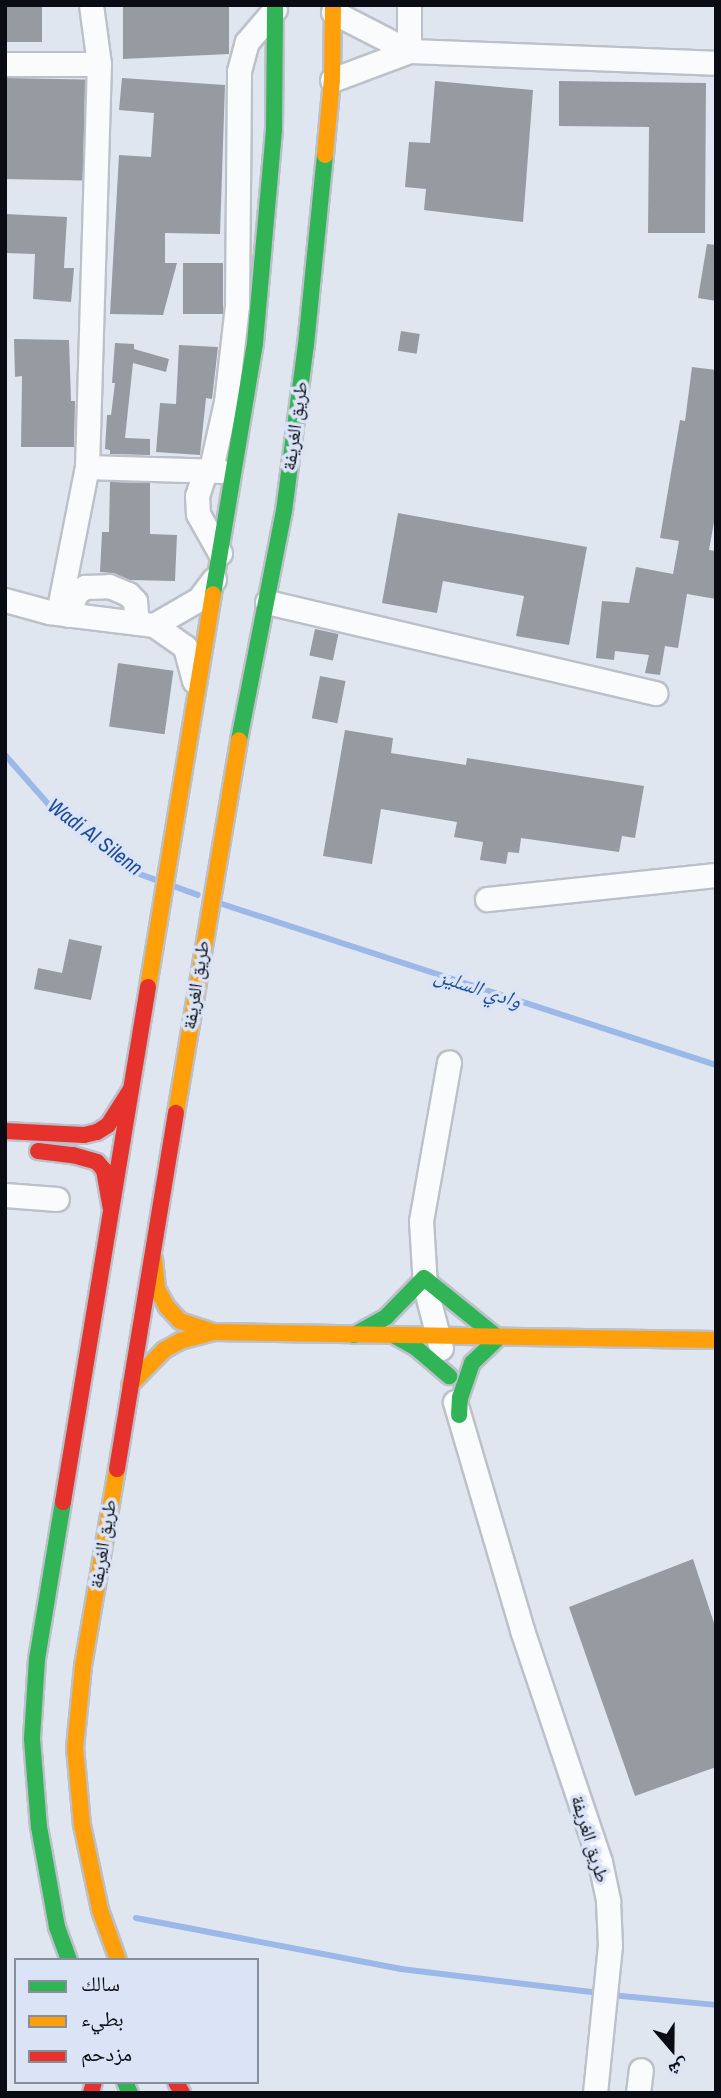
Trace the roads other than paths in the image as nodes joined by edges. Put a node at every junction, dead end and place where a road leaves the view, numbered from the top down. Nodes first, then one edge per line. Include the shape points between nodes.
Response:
1 (91, 5) edge
2 (409, 5) edge
3 (275, 7) edge
4 (333, 9) edge
5 (409, 51) junction
6 (716, 63) edge
7 (5, 64) edge
8 (99, 64) junction
9 (331, 80) junction
10 (87, 467) junction
11 (207, 471) junction
12 (233, 471) junction
13 (220, 553) junction
14 (216, 577) junction
15 (5, 600) edge
16 (267, 602) junction
17 (63, 614) junction
18 (145, 624) junction
19 (655, 693) dead end
20 (196, 694) junction
21 (716, 875) edge
22 (487, 899) dead end
23 (449, 1062) dead end
24 (135, 1082) junction
25 (5, 1131) edge
26 (18, 1150) dead end
27 (5, 1195) edge
28 (57, 1199) dead end
29 (111, 1211) junction
30 (153, 1248) junction
31 (424, 1278) junction
32 (212, 1332) junction
33 (354, 1335) junction
34 (396, 1336) junction
35 (439, 1337) junction
36 (498, 1338) junction
37 (716, 1340) edge
38 (449, 1376) junction
39 (130, 1385) junction
40 (459, 1415) junction
41 (57, 1927) junction
42 (63, 1958) edge
43 (68, 1958) edge
44 (117, 1958) edge
45 (594, 2093) edge

1 - 8 street
2 - 5 street
3 - 11 street via 247,42 240,63 237,305 226,402
3 - 12 main road via 274,129 258,316
4 - 5 street
4 - 9 main road, طريق الغريفة
5 - 6 street
5 - 9 street
7 - 8 street
8 - 10 street
9 - 16 main road, طريق الغريفة via 306,345
10 - 11 street
10 - 17 street
11 - 12 street
11 - 13 street via 197,496 198,514
12 - 13 main road
13 - 14 main road
14 - 18 street via 199,599
14 - 20 main road
15 - 17 street
16 - 19 street
16 - 30 main road, طريق الغريفة via 222,826
17 - 18 street
17 - 18 street via 85,587 109,586 135,601
18 - 20 street via 185,647
20 - 24 main road
21 - 22 street
23 - 31 street, طريق الغريفة via 421,1222
24 - 25 main road via 108,1125 97,1132
24 - 29 main road
26 - 29 main road via 72,1154 97,1162 104,1170
27 - 28 street
29 - 41 main road via 37,1659 32,1739 38,1827
30 - 32 main road via 158,1290 167,1307 180,1321
30 - 39 main road, طريق الغريفة
31 - 33 main road via 400,1305
31 - 35 street, طريق الغريفة
31 - 36 main road
32 - 33 main road
32 - 39 main road via 163,1350
33 - 34 main road
34 - 35 main road
34 - 38 main road
35 - 36 main road
35 - 38 street, طريق الغريفة
36 - 37 main road
36 - 40 main road via 472,1363 462,1388
38 - 40 street, طريق الغريفة
39 - 44 main road, طريق الغريفة via 83,1666 75,1747 82,1825 100,1910
40 - 45 street, طريق الغريفة via 522,1630 600,1862 608,1901 610,1945
41 - 42 main road
41 - 43 main road

